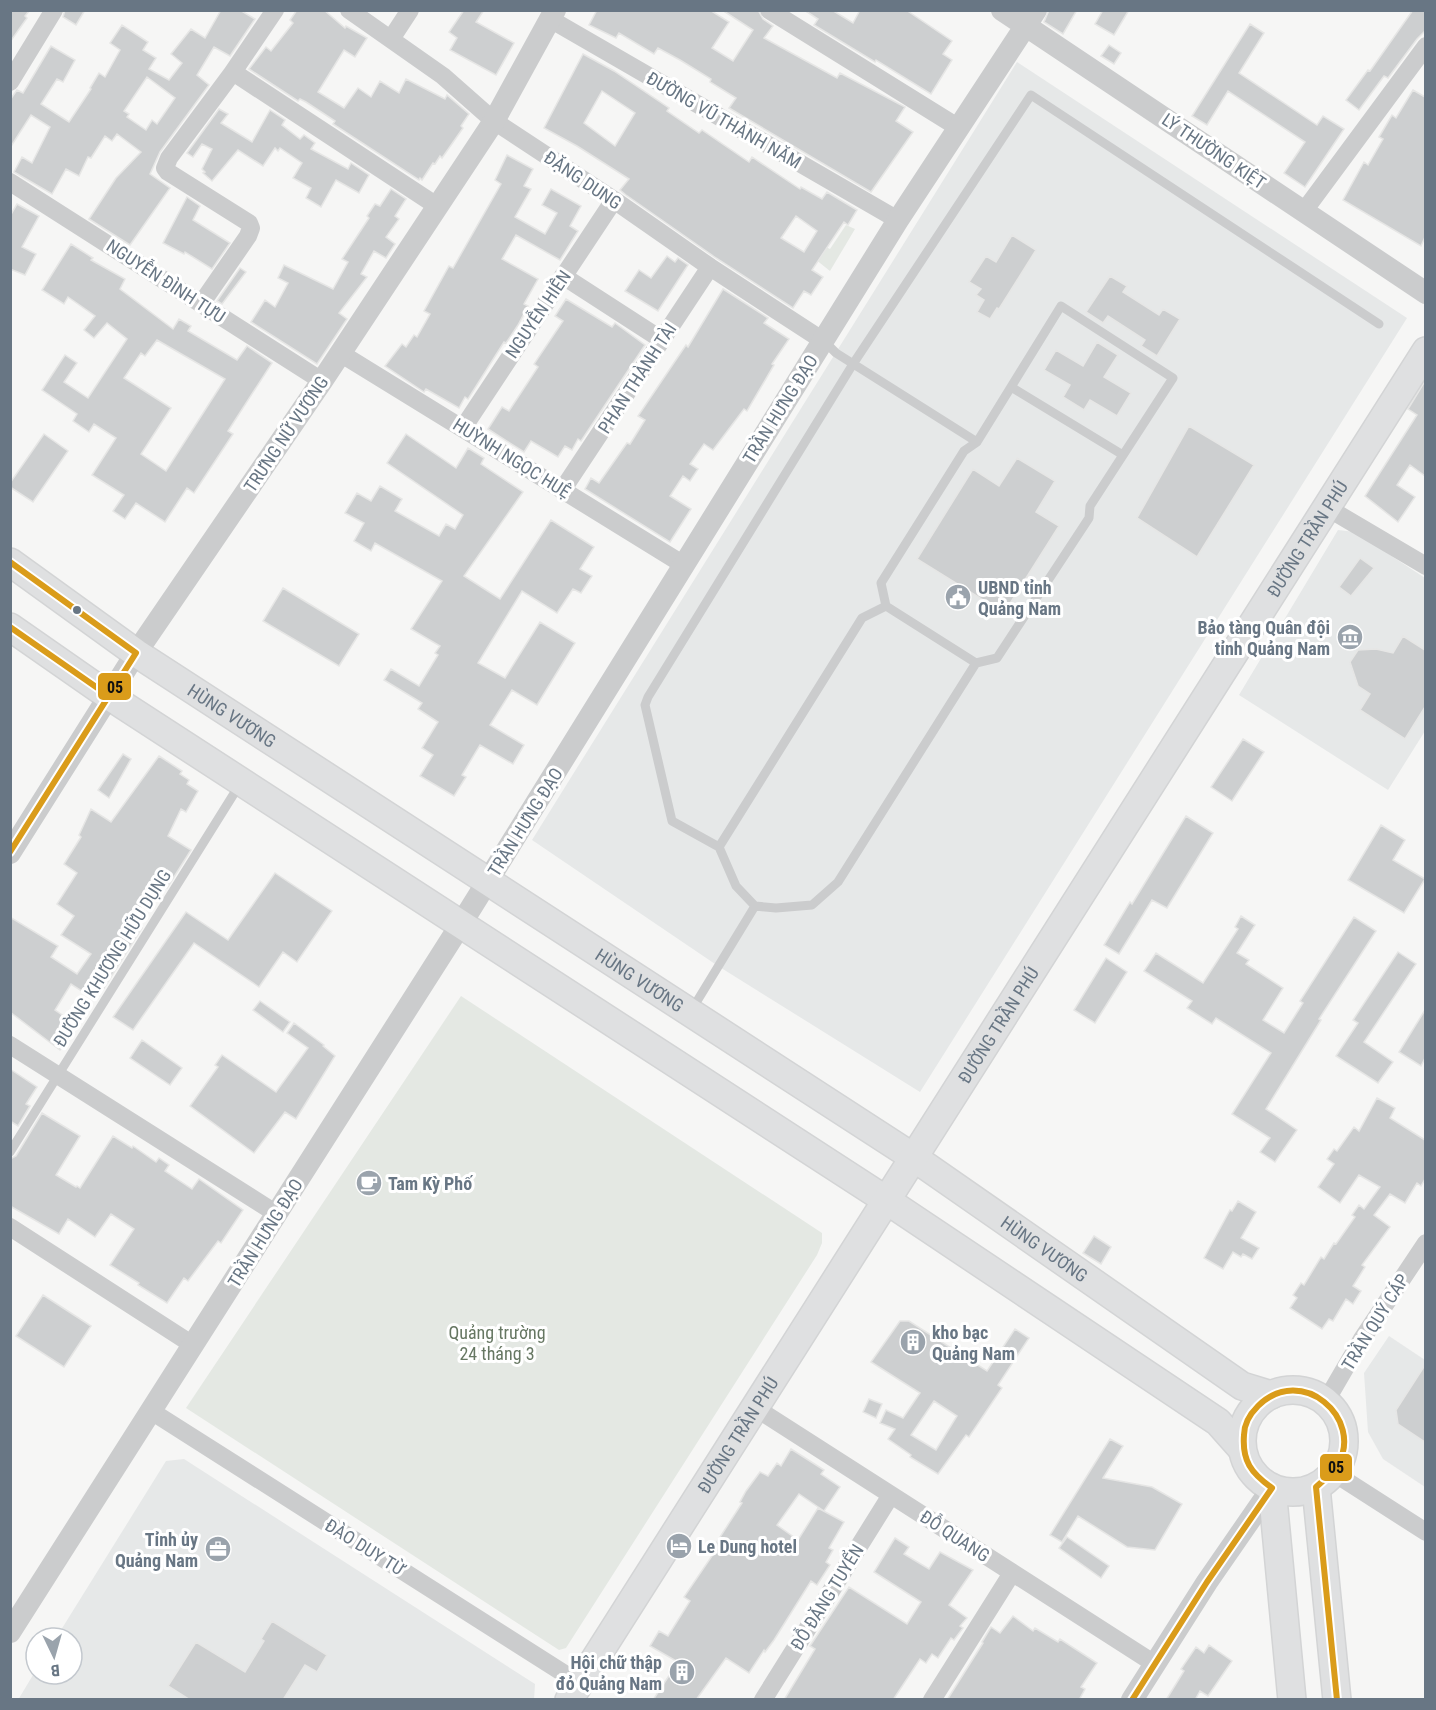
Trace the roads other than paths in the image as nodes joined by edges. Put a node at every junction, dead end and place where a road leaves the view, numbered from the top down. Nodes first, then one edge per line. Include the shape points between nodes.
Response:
1 (54, 10) edge
2 (275, 10) edge
3 (349, 10) edge
4 (410, 10) edge
5 (768, 10) edge
6 (1002, 10) edge
7 (553, 15) edge
8 (1031, 18) edge
9 (391, 39) junction
10 (1425, 46) edge
11 (233, 72) junction
12 (10, 82) edge
13 (494, 120) junction
14 (959, 128) junction
15 (10, 182) edge
16 (614, 200) junction
17 (437, 206) junction
18 (1304, 211) junction
19 (898, 220) junction
20 (710, 267) junction
21 (563, 276) junction
22 (1425, 293) edge
23 (201, 304) junction
24 (1379, 324) dead end
25 (662, 339) junction
26 (822, 340) junction
27 (1425, 351) edge
28 (340, 353) junction
29 (853, 364) junction
30 (322, 381) junction
31 (1011, 387) junction
32 (463, 428) junction
33 (977, 442) junction
34 (1123, 455) junction
35 (563, 489) junction
36 (1326, 507) junction
37 (10, 562) edge
38 (684, 565) junction
39 (1425, 566) edge
40 (886, 606) junction
41 (10, 627) edge
42 (136, 653) junction
43 (976, 663) junction
44 (109, 696) junction
45 (241, 782) junction
46 (719, 847) junction
47 (10, 853) edge
48 (488, 881) junction
49 (755, 906) junction
50 (462, 924) junction
51 (690, 1012) junction
52 (10, 1046) edge
53 (58, 1076) junction
54 (10, 1152) edge
55 (913, 1157) junction
56 (886, 1200) junction
57 (276, 1214) junction
58 (10, 1227) edge
59 (1425, 1243) edge
60 (193, 1345) junction
61 (1271, 1395) junction
62 (1326, 1401) junction
63 (754, 1407) junction
64 (151, 1411) junction
65 (1242, 1449) junction
66 (1325, 1480) junction
67 (1272, 1488) junction
68 (891, 1495) junction
69 (1425, 1532) edge
70 (1012, 1573) junction
71 (10, 1632) edge
72 (1155, 1664) junction
73 (574, 1691) edge
74 (763, 1700) edge
75 (932, 1700) edge
76 (1132, 1700) edge
77 (1292, 1700) edge
78 (1337, 1700) edge

1 - 12 street
2 - 11 street
3 - 9 street, ĐẶNG DUNG
4 - 9 street
5 - 14 street
6 - 8 street, LÝ THƯỜNG KIỆT
7 - 13 street, TRƯNG NỮ VƯƠNG
7 - 19 street, ĐƯỜNG VŨ THÀNH NĂM
8 - 14 street, TRẦN HƯNG ĐẠO
8 - 18 street, LÝ THƯỜNG KIỆT
9 - 13 street, ĐẶNG DUNG via 443,76
10 - 18 street
11 - 17 street
11 - 23 street via 165,168 251,228
13 - 16 street, ĐẶNG DUNG
13 - 17 street, TRƯNG NỮ VƯƠNG
14 - 19 street, TRẦN HƯNG ĐẠO
15 - 23 street, NGUYỄN ĐÌNH TỰU
16 - 20 street, ĐẶNG DUNG
16 - 21 street, NGUYỄN HIỀN
17 - 28 street, TRƯNG NỮ VƯƠNG
18 - 22 street, LÝ THƯỜNG KIỆT
19 - 26 street, TRẦN HƯNG ĐẠO
20 - 25 street, PHAN THÀNH TÀI
20 - 26 street, ĐẶNG DUNG
21 - 25 street
21 - 32 street, NGUYỄN HIỀN
23 - 30 street, NGUYỄN ĐÌNH TỰU
24 - 29 lane via 1031,95
25 - 35 street, PHAN THÀNH TÀI
26 - 29 lane
26 - 38 street, TRẦN HƯNG ĐẠO
27 - 36 main road, ĐƯỜNG TRẦN PHÚ
28 - 30 street, TRƯNG NỮ VƯƠNG
28 - 32 street, HUỲNH NGỌC HUỆ
29 - 33 lane
29 - 46 lane via 645,705 672,821
30 - 42 street, TRƯNG NỮ VƯƠNG
31 - 33 lane
31 - 34 lane
31 - 34 lane via 1061,306 1173,378
32 - 35 street, HUỲNH NGỌC HUỆ
33 - 40 lane via 964,451 881,583
34 - 43 lane via 1090,506 1089,518 997,658
35 - 38 street, HUỲNH NGỌC HUỆ
36 - 39 street
36 - 55 main road, ĐƯỜNG TRẦN PHÚ
37 - 42 main road, HÙNG VƯƠNG
38 - 48 street, TRẦN HƯNG ĐẠO
40 - 43 lane
40 - 46 lane via 862,618
41 - 44 main road
42 - 44 street, TRƯNG NỮ VƯƠNG
42 - 48 main road, HÙNG VƯƠNG
43 - 49 lane via 838,882 812,905
44 - 45 main road
44 - 47 street, TRƯNG NỮ VƯƠNG
45 - 50 main road
45 - 53 lane, ĐƯỜNG KHƯƠNG HỮU DỤNG
46 - 49 lane via 736,886
48 - 50 street, TRẦN HƯNG ĐẠO
48 - 51 main road, HÙNG VƯƠNG
49 - 51 lane
50 - 56 main road
50 - 57 street, TRẦN HƯNG ĐẠO
51 - 55 main road, HÙNG VƯƠNG
52 - 53 street
53 - 54 lane, ĐƯỜNG KHƯƠNG HỮU DỤNG
53 - 57 street
55 - 56 main road, ĐƯỜNG TRẦN PHÚ
55 - 61 main road, HÙNG VƯƠNG via 1242,1386
56 - 63 main road, ĐƯỜNG TRẦN PHÚ
56 - 65 main road via 1218,1422
57 - 60 street, TRẦN HƯNG ĐẠO
58 - 60 street
59 - 62 street, TRẦN QUÝ CÁP
60 - 64 street, TRẦN HƯNG ĐẠO
61 - 62 main road via 1289,1390 1309,1392
61 - 65 main road via 1253,1408 1243,1427
62 - 66 main road via 1341,1422 1344,1449
63 - 68 street, ĐỖ QUANG
63 - 73 main road, ĐƯỜNG TRẦN PHÚ
64 - 71 street, TRẦN HƯNG ĐẠO
64 - 73 street, ĐÀO DUY TỪ
65 - 67 main road via 1252,1472
66 - 67 main road via 1294,1493
66 - 69 street
66 - 78 main road
67 - 72 street
67 - 77 main road
68 - 70 street, ĐỖ QUANG
68 - 74 street, ĐỖ ĐĂNG TUYỂN
70 - 72 street, ĐỖ QUANG
70 - 75 street
72 - 76 street

